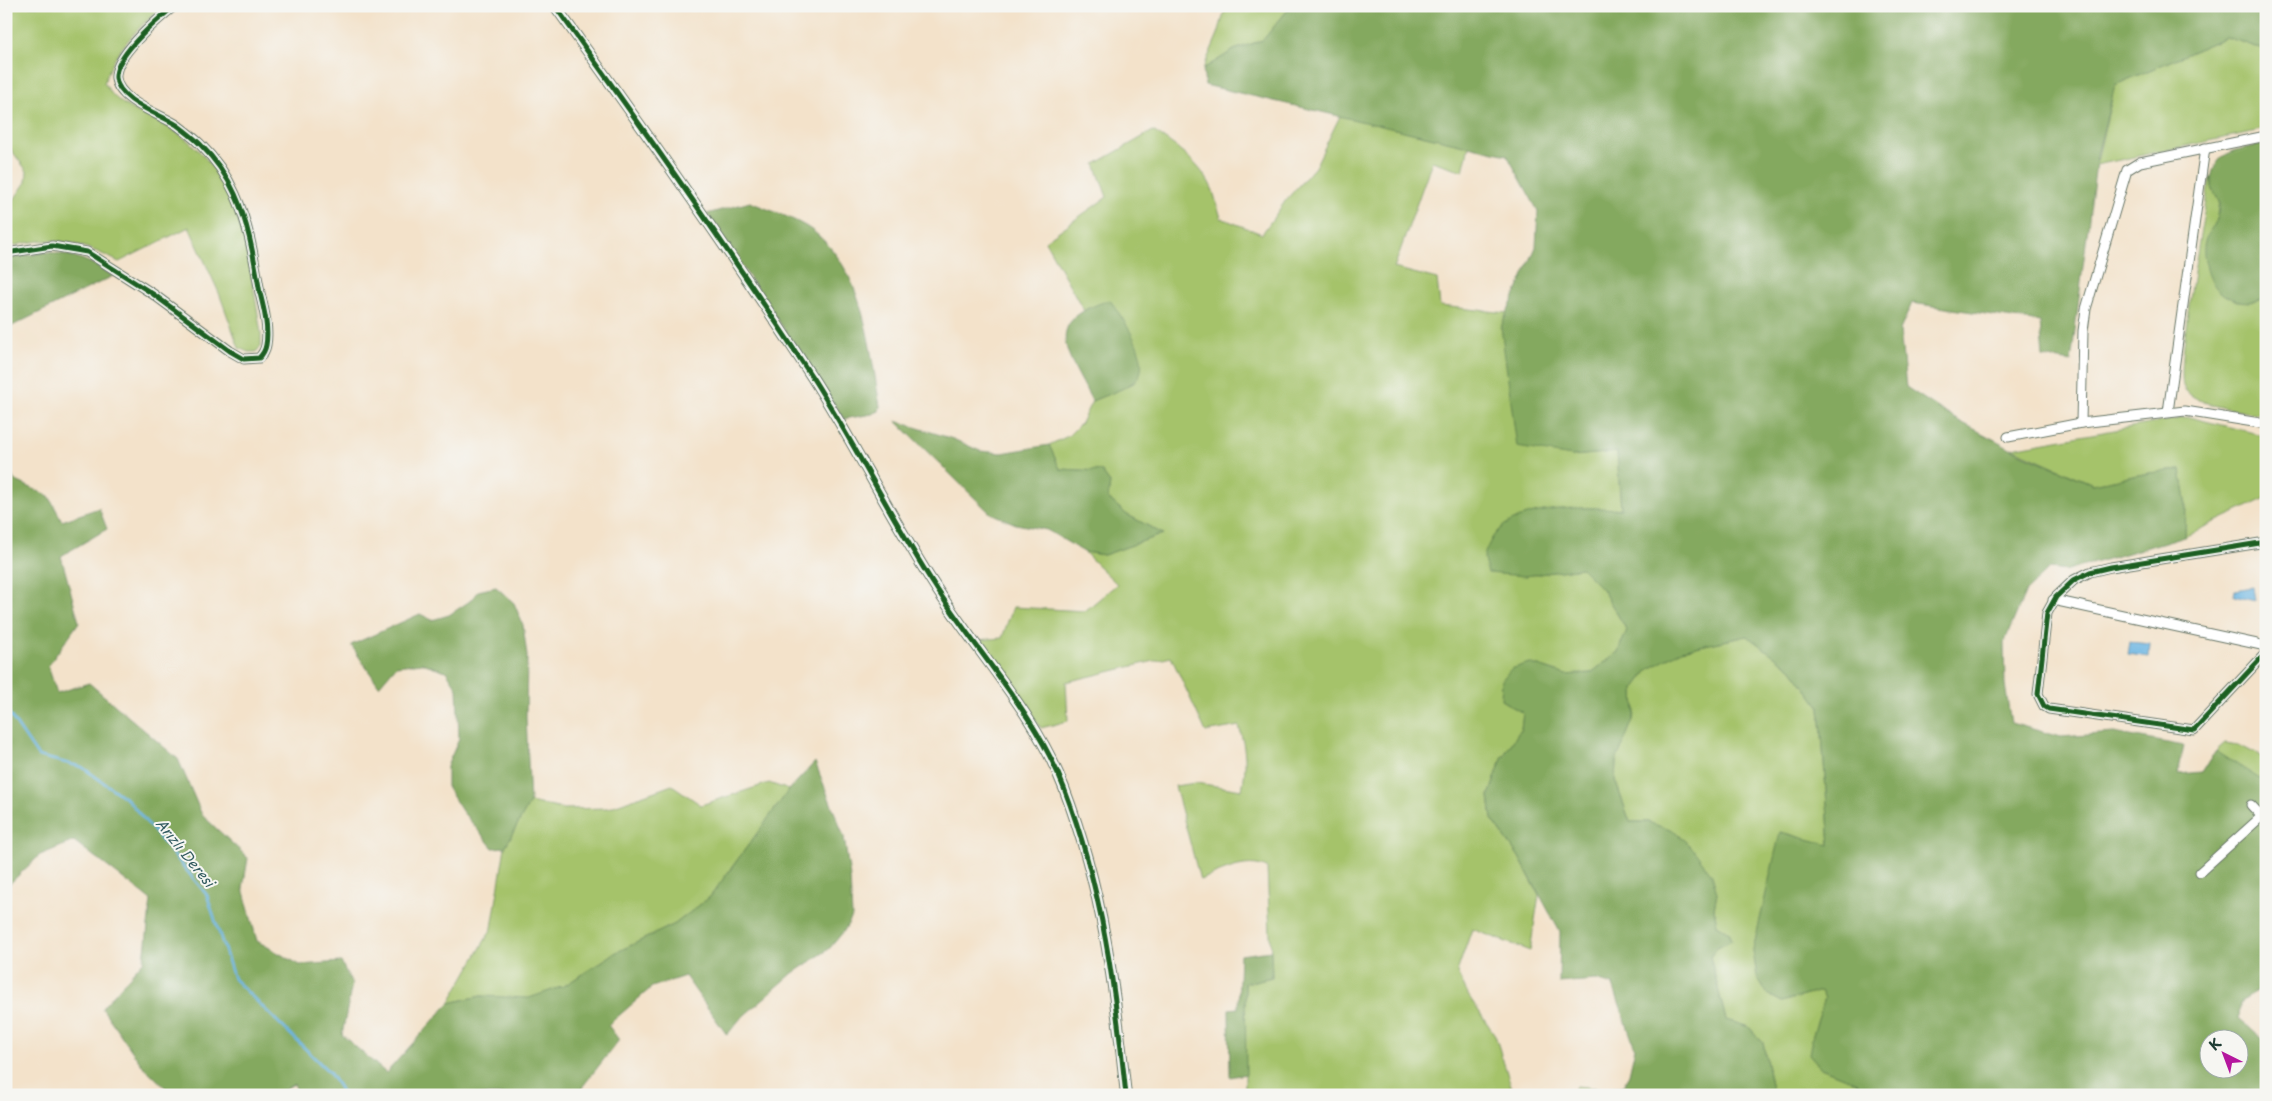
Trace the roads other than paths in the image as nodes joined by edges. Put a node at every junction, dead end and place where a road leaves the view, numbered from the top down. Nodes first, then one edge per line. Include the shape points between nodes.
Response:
1 (174, 6) edge
2 (555, 6) edge
3 (2266, 136) edge
4 (2205, 148) junction
5 (6, 253) edge
6 (2168, 412) junction
7 (2081, 423) junction
8 (2266, 424) edge
9 (2008, 437) dead end
10 (2266, 542) edge
11 (2054, 600) junction
12 (2266, 646) edge
13 (2266, 653) edge
14 (2251, 804) dead end
15 (2264, 819) edge
16 (2200, 872) dead end
17 (1126, 1095) edge

1 - 5 street via 127,54 117,69 116,82 136,103 177,125 201,145 234,192 250,238 263,307 267,334 263,354 252,360 237,355 153,294 87,252 52,246
2 - 17 street via 813,379 934,585 1044,744 1063,785 1094,879 1110,958
3 - 4 street
4 - 6 street
4 - 7 street via 2140,162 2124,175 2086,309
6 - 7 street
6 - 8 street via 2185,411
7 - 9 street
10 - 11 street via 2090,572 2074,580
11 - 12 street
11 - 13 street via 2047,614 2038,684 2040,701 2049,709 2194,730
14 - 15 street
15 - 16 street

